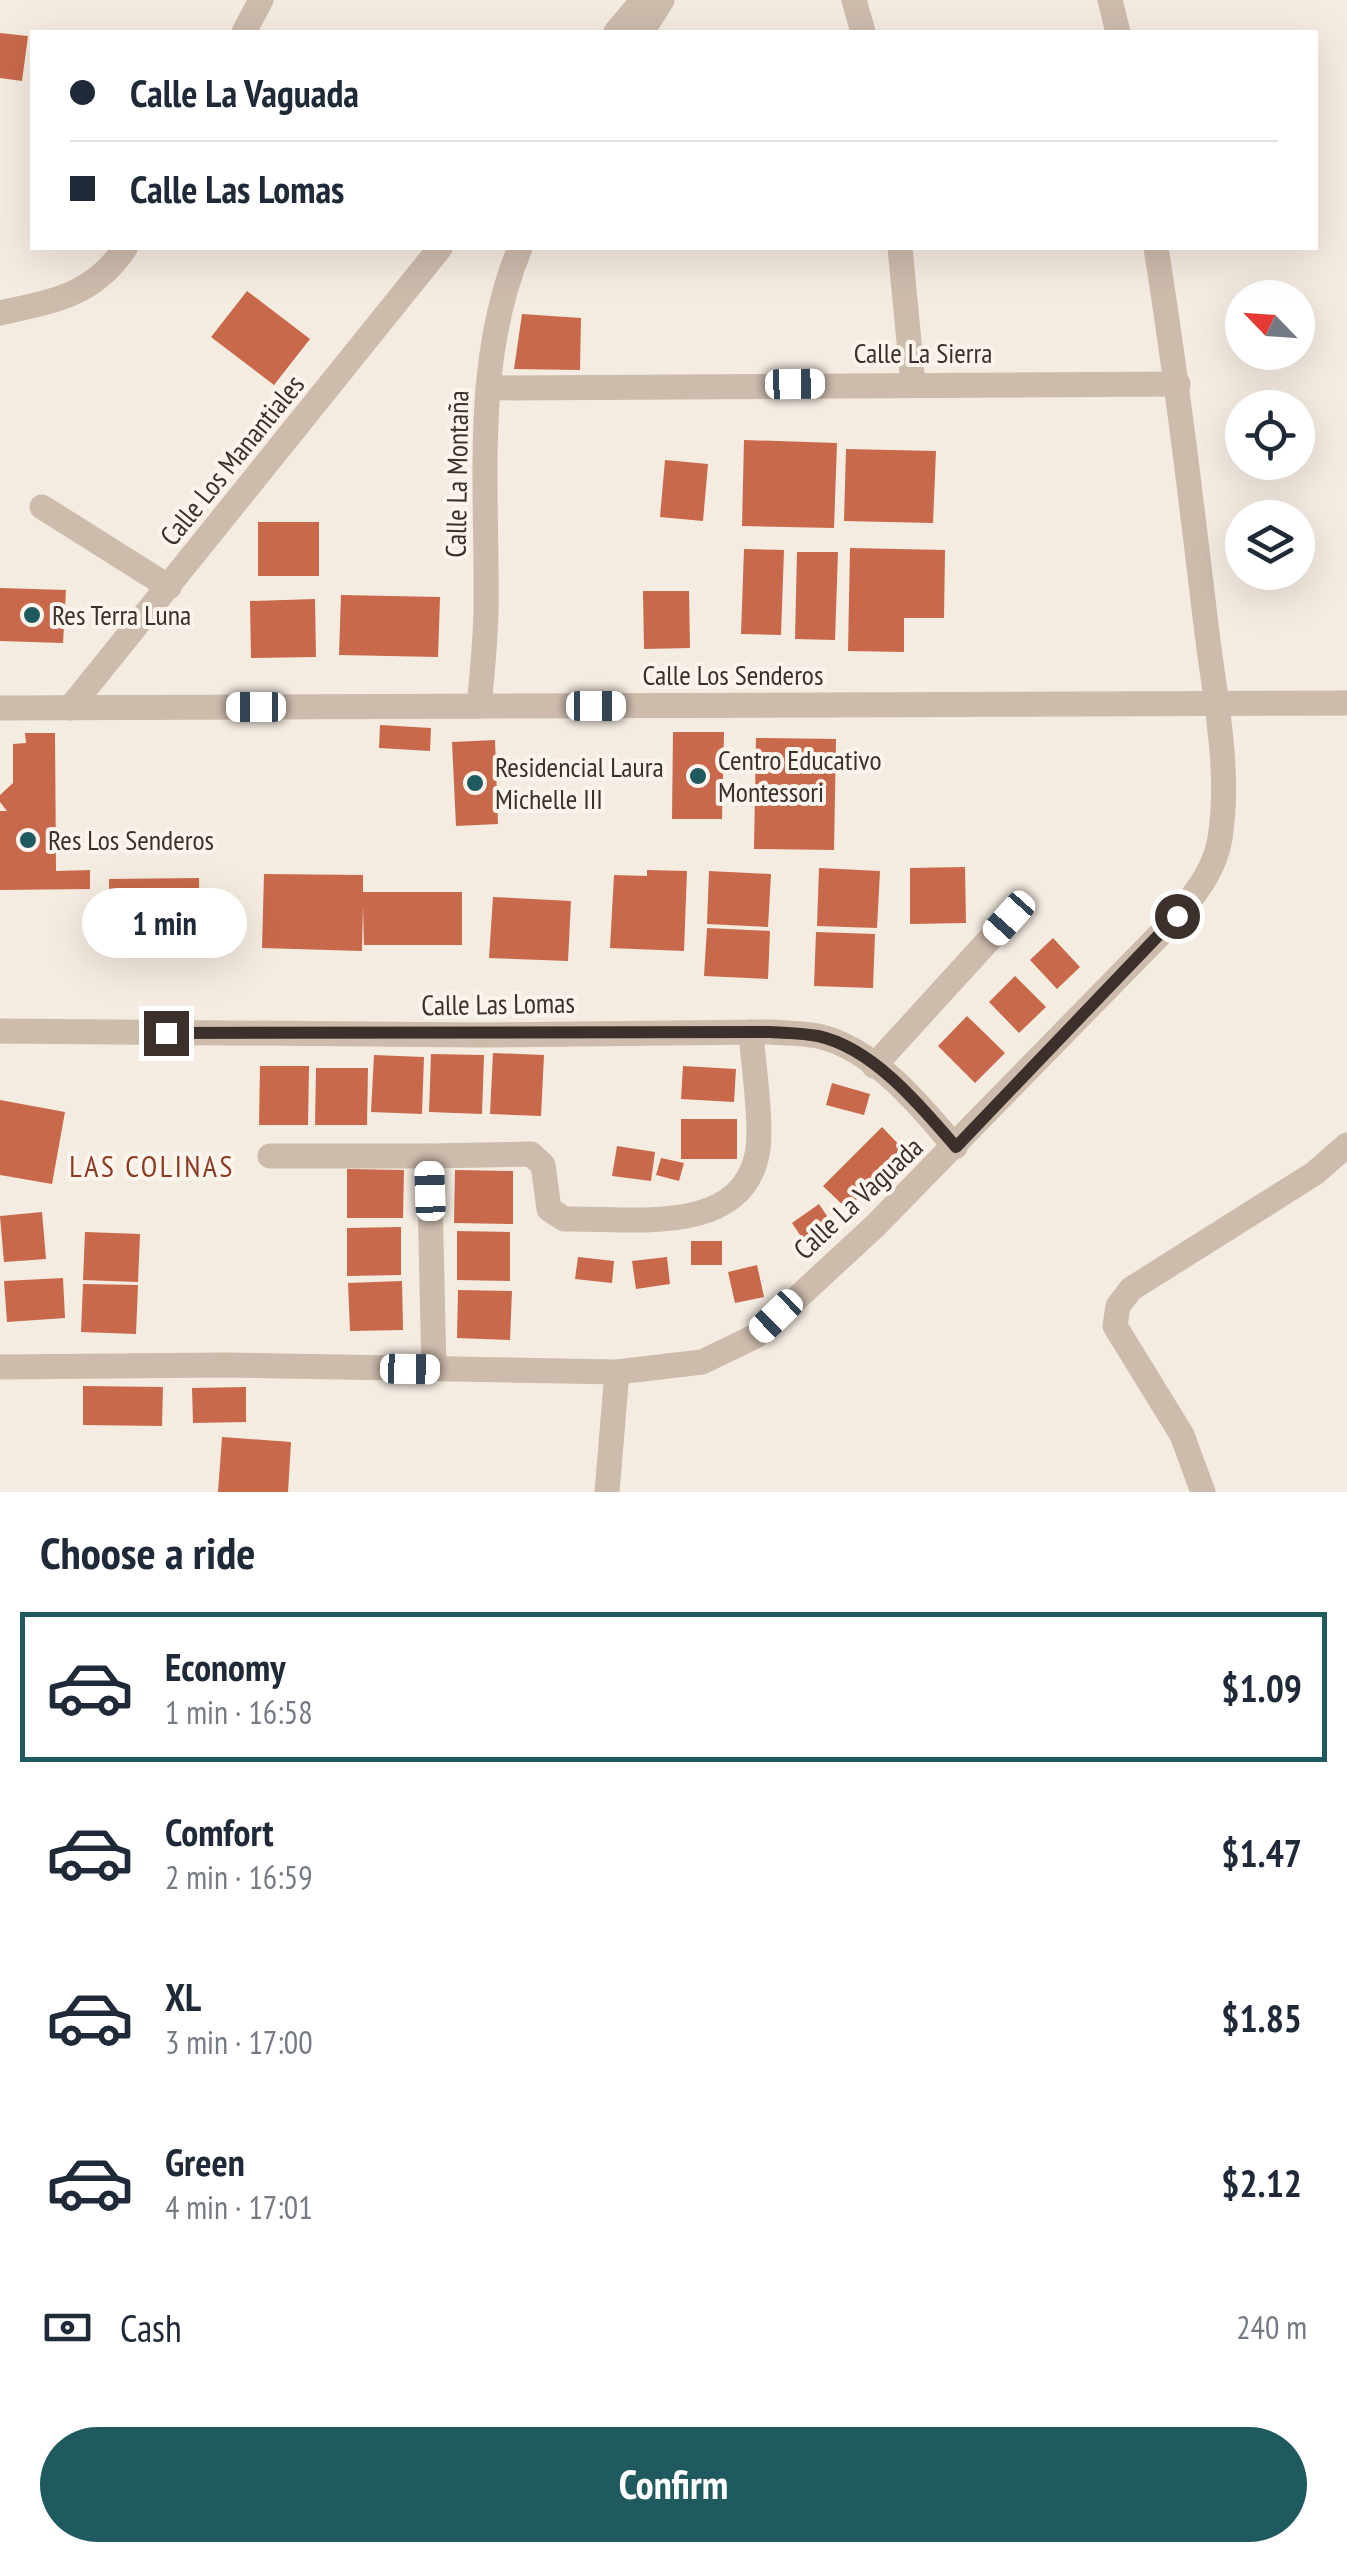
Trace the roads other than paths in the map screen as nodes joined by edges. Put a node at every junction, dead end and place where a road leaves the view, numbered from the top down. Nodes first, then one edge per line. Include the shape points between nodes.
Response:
1 (260, 0) edge
2 (644, 0) edge
3 (662, 0) edge
4 (854, 0) edge
5 (1110, 0) edge
6 (245, 30) edge
7 (618, 30) edge
8 (643, 30) edge
9 (862, 30) edge
10 (1118, 30) edge
11 (123, 250) edge
12 (438, 250) edge
13 (519, 250) edge
14 (900, 250) edge
15 (1156, 250) edge
16 (0, 313) edge
17 (913, 382) junction
18 (1178, 384) junction
19 (488, 388) junction
20 (42, 508) dead end
21 (168, 588) junction
22 (1347, 703) edge
23 (1216, 704) junction
24 (480, 706) junction
25 (0, 708) edge
26 (70, 708) junction
27 (1009, 918) dead end
28 (0, 1031) edge
29 (751, 1032) junction
30 (874, 1066) junction
31 (1347, 1145) edge
32 (956, 1147) junction
33 (270, 1156) dead end
34 (428, 1156) junction
35 (0, 1366) edge
36 (434, 1369) junction
37 (617, 1372) junction
38 (607, 1492) edge
39 (1202, 1492) edge

1 - 6 street
2 - 7 street
3 - 8 street
4 - 9 street
5 - 10 street
11 - 16 street via 93,285
12 - 21 street, Calle Los Manantiales
13 - 19 street, Calle La Montaña via 502,291
14 - 17 street
15 - 18 street, Calle La Vaguada
17 - 18 street, Calle La Sierra
17 - 19 street, Calle La Sierra
18 - 23 street, Calle La Vaguada
19 - 24 street, Calle La Montaña
20 - 21 street
21 - 26 street, Calle Los Manantiales
22 - 23 street, Calle Los Senderos
23 - 24 street, Calle Los Senderos
23 - 32 street, Calle La Vaguada via 1223,782 1210,873 1177,916
24 - 26 street, Calle Los Senderos
25 - 26 street, Calle Los Senderos
27 - 30 street
28 - 29 street, Calle Las Lomas
29 - 30 street, Calle Las Lomas via 819,1036
29 - 34 street via 758,1152 746,1186 719,1208 694,1216 564,1218 549,1209 543,1165 531,1154
30 - 32 street, Calle Las Lomas
31 - 39 street via 1315,1173 1131,1289 1118,1306 1115,1326 1182,1435
32 - 37 street, Calle La Vaguada via 756,1336 702,1362
33 - 34 street
34 - 36 street
35 - 36 street, Calle La Vaguada
36 - 37 street, Calle La Vaguada
37 - 38 street

